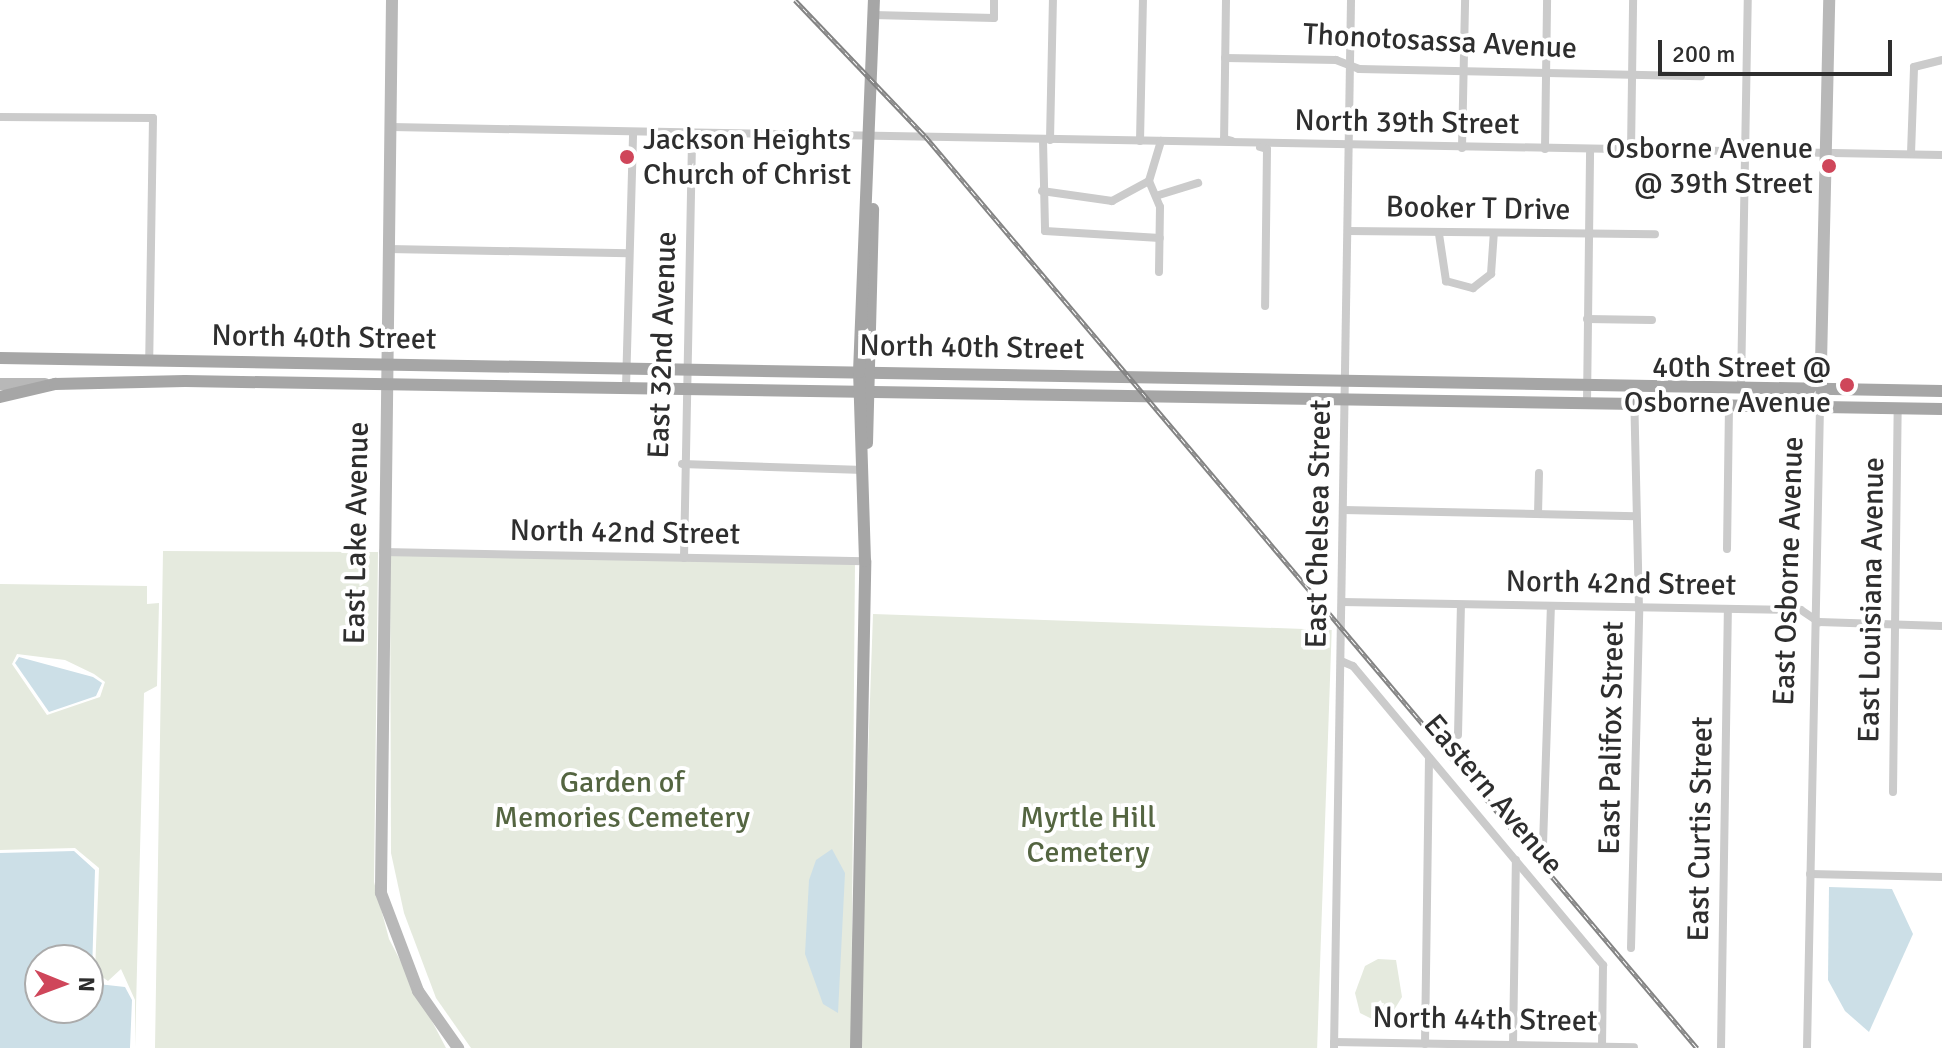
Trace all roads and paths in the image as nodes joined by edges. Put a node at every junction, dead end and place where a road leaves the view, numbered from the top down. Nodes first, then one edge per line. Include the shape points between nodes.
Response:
1 (392, 0) edge
2 (874, 0) edge
3 (994, 0) edge
4 (1053, 0) edge
5 (1143, 0) edge
6 (1226, 0) edge
7 (1351, 0) edge
8 (1465, 0) edge
9 (1547, 0) edge
10 (1633, 0) edge
11 (1748, 0) edge
12 (1829, 0) edge
13 (873, 15) junction
14 (1225, 58) junction
15 (1942, 60) edge
16 (1350, 67) junction
17 (1464, 72) junction
18 (1546, 73) junction
19 (1632, 74) junction
20 (1701, 76) dead end
21 (0, 117) edge
22 (391, 127) junction
23 (633, 132) junction
24 (692, 133) junction
25 (871, 134) junction
26 (1047, 140) junction
27 (1140, 141) junction
28 (1161, 141) junction
29 (1246, 143) junction
30 (1349, 146) junction
31 (1462, 148) junction
32 (1545, 149) junction
33 (1745, 149) junction
34 (1590, 151) junction
35 (1631, 151) junction
36 (1827, 151) junction
37 (1911, 154) junction
38 (1942, 155) edge
39 (870, 171) junction
40 (1149, 181) junction
41 (1198, 183) dead end
42 (1042, 191) junction
43 (1159, 195) junction
44 (1348, 231) junction
45 (1439, 234) junction
46 (1587, 234) junction
47 (1655, 234) dead end
48 (1494, 235) junction
49 (1160, 238) junction
50 (388, 249) junction
51 (629, 253) junction
52 (1159, 272) dead end
53 (1265, 306) dead end
54 (1587, 319) junction
55 (1652, 320) dead end
56 (0, 358) edge
57 (149, 360) junction
58 (235, 362) junction
59 (387, 365) junction
60 (508, 367) junction
61 (627, 368) junction
62 (689, 369) junction
63 (859, 372) junction
64 (874, 372) junction
65 (1027, 375) junction
66 (1195, 377) junction
67 (1344, 380) junction
68 (235, 382) junction
69 (1470, 383) junction
70 (0, 384) edge
71 (55, 384) junction
72 (386, 384) junction
73 (1541, 384) junction
74 (1587, 384) junction
75 (508, 385) junction
76 (1634, 385) junction
77 (626, 387) junction
78 (1741, 387) junction
79 (688, 388) junction
80 (1820, 389) junction
81 (866, 390) junction
82 (1027, 393) junction
83 (1942, 394) edge
84 (1195, 396) junction
85 (0, 397) edge
86 (1344, 399) junction
87 (1470, 401) junction
88 (1541, 402) junction
89 (1587, 403) junction
90 (1634, 404) junction
91 (1729, 406) junction
92 (1820, 407) junction
93 (1898, 408) junction
94 (1942, 409) edge
95 (682, 464) junction
96 (864, 470) junction
97 (1539, 473) dead end
98 (1343, 510) junction
99 (1538, 514) junction
100 (1636, 516) junction
101 (1727, 549) dead end
102 (383, 552) junction
103 (684, 558) junction
104 (865, 561) junction
105 (1342, 602) junction
106 (1461, 605) junction
107 (1551, 607) junction
108 (1639, 609) junction
109 (1728, 610) junction
110 (1812, 615) junction
111 (1896, 625) junction
112 (1942, 626) edge
113 (1341, 661) junction
114 (1458, 735) dead end
115 (1429, 757) junction
116 (1893, 792) dead end
117 (1543, 845) dead end
118 (1516, 860) junction
119 (1810, 874) junction
120 (1942, 877) edge
121 (1631, 948) dead end
122 (1425, 1044) junction
123 (1334, 1045) edge
124 (1513, 1045) junction
125 (1602, 1046) junction
126 (1634, 1047) edge
127 (458, 1048) edge
128 (856, 1048) edge
129 (1721, 1048) edge
130 (1807, 1048) edge

1 - 22 street, East Lake Avenue
2 - 13 main road
3 - 13 street via 994,18
4 - 26 street
5 - 27 street
6 - 14 street
7 - 16 street, East Chelsea Street
8 - 17 street
9 - 18 street
10 - 19 street
11 - 33 street
12 - 36 street, East Osborne Avenue
13 - 25 main road
14 - 16 street, Thonotosassa Avenue via 1336,60
14 - 29 street via 1224,139
15 - 37 street via 1914,67
16 - 17 street, Thonotosassa Avenue
16 - 30 street, East Chelsea Street
17 - 18 street, Thonotosassa Avenue
17 - 31 street
18 - 19 street, Thonotosassa Avenue
18 - 32 street
19 - 20 street, Thonotosassa Avenue
19 - 35 street
21 - 57 street via 153,118
22 - 23 street, North 39th Street
22 - 50 street, East Lake Avenue
23 - 24 street, North 39th Street
23 - 51 street
24 - 25 street, North 39th Street
24 - 62 street, East 32nd Avenue
25 - 26 street, North 39th Street
25 - 39 main road
26 - 27 street, North 39th Street
26 - 42 street
27 - 28 street, North 39th Street
28 - 29 street, North 39th Street
28 - 40 street
29 - 30 street, North 39th Street
29 - 53 street via 1267,149
30 - 31 street, North 39th Street
30 - 44 street, East Chelsea Street
31 - 32 street, North 39th Street
32 - 34 street, North 39th Street
33 - 35 street, North 39th Street
33 - 36 street, North 39th Street
33 - 78 street
34 - 35 street, North 39th Street
34 - 46 street
36 - 37 street, North 39th Street
36 - 80 street, East Osborne Avenue
37 - 38 street, North 39th Street
39 - 63 main road
39 - 64 main road
40 - 42 street via 1112,201
40 - 43 street
41 - 43 street
42 - 49 street via 1042,225 1056,237
43 - 49 street
44 - 45 street, Booker T Drive
44 - 67 street, East Chelsea Street
45 - 48 street, Booker T Drive
45 - 48 street via 1446,281 1473,288 1491,274
46 - 47 street, Booker T Drive
46 - 48 street, Booker T Drive
46 - 54 street
49 - 52 street
50 - 51 street
50 - 59 street, East Lake Avenue
51 - 61 street
54 - 55 street
54 - 74 street
56 - 57 main road, North 40th Street
57 - 58 main road, North 40th Street
58 - 59 main road, North 40th Street
58 - 68 street
59 - 60 main road, North 40th Street
59 - 72 street, East Lake Avenue
60 - 61 main road, North 40th Street
60 - 75 street
61 - 62 main road, North 40th Street
61 - 77 street
62 - 63 main road, North 40th Street
62 - 79 street, East 32nd Avenue
63 - 64 main road, North 40th Street
63 - 81 main road
64 - 65 main road, North 40th Street
64 - 81 main road
65 - 66 main road, North 40th Street
65 - 82 street
66 - 67 main road, North 40th Street
66 - 84 street
67 - 69 main road, North 40th Street
67 - 86 street, East Chelsea Street
68 - 71 main road, North 40th Street
68 - 72 main road, North 40th Street
69 - 73 main road, North 40th Street
69 - 87 street
70 - 71 street, North 40th Street
71 - 85 main road
72 - 75 main road, North 40th Street
72 - 102 street, East Lake Avenue
73 - 74 main road, North 40th Street
73 - 88 street
74 - 76 main road, North 40th Street
74 - 89 street
75 - 77 main road, North 40th Street
76 - 78 main road, North 40th Street
76 - 90 street, East Palifox Street
77 - 79 main road, North 40th Street
78 - 80 main road, North 40th Street
79 - 81 main road, North 40th Street
79 - 95 street, East 32nd Avenue
80 - 83 main road, North 40th Street
80 - 92 street, East Osborne Avenue
81 - 82 main road, North 40th Street
81 - 96 main road
82 - 84 main road, North 40th Street
83 - 94 street
84 - 86 main road, North 40th Street
86 - 87 main road, North 40th Street
86 - 98 street, East Chelsea Street
87 - 88 main road, North 40th Street
88 - 89 main road, North 40th Street
89 - 90 main road, North 40th Street
90 - 91 main road, North 40th Street
90 - 100 street, East Palifox Street
91 - 92 main road, North 40th Street
91 - 101 street
92 - 93 main road, North 40th Street
92 - 110 street, East Osborne Avenue
93 - 94 main road, North 40th Street
93 - 111 street, East Louisiana Avenue
95 - 96 street
95 - 103 street, East 32nd Avenue
96 - 104 main road
97 - 99 street
98 - 99 street
98 - 105 street, East Chelsea Street
99 - 100 street
100 - 108 street, East Palifox Street
102 - 103 street, North 42nd Street
102 - 127 street, East Lake Avenue via 381,893 418,991
103 - 104 street, North 42nd Street
104 - 128 main road
105 - 106 street, North 42nd Street
105 - 113 street, East Chelsea Street
106 - 107 street, North 42nd Street
106 - 114 street
107 - 108 street, North 42nd Street
107 - 117 street
108 - 109 street, North 42nd Street
108 - 121 street, East Palifox Street
109 - 110 street, North 42nd Street
109 - 129 street, East Curtis Street
110 - 111 street, North 42nd Street via 1819,622
110 - 119 street, East Osborne Avenue
111 - 112 street, North 42nd Street
111 - 116 street, East Louisiana Avenue
113 - 115 street, Eastern Avenue via 1353,666
113 - 123 street, East Chelsea Street
115 - 118 street, Eastern Avenue
115 - 122 street
118 - 124 street
118 - 125 street, Eastern Avenue via 1603,965
119 - 120 street
119 - 130 street, East Osborne Avenue
122 - 123 street, North 44th Street
122 - 124 street, North 44th Street
124 - 125 street, North 44th Street
125 - 126 street, North 44th Street

